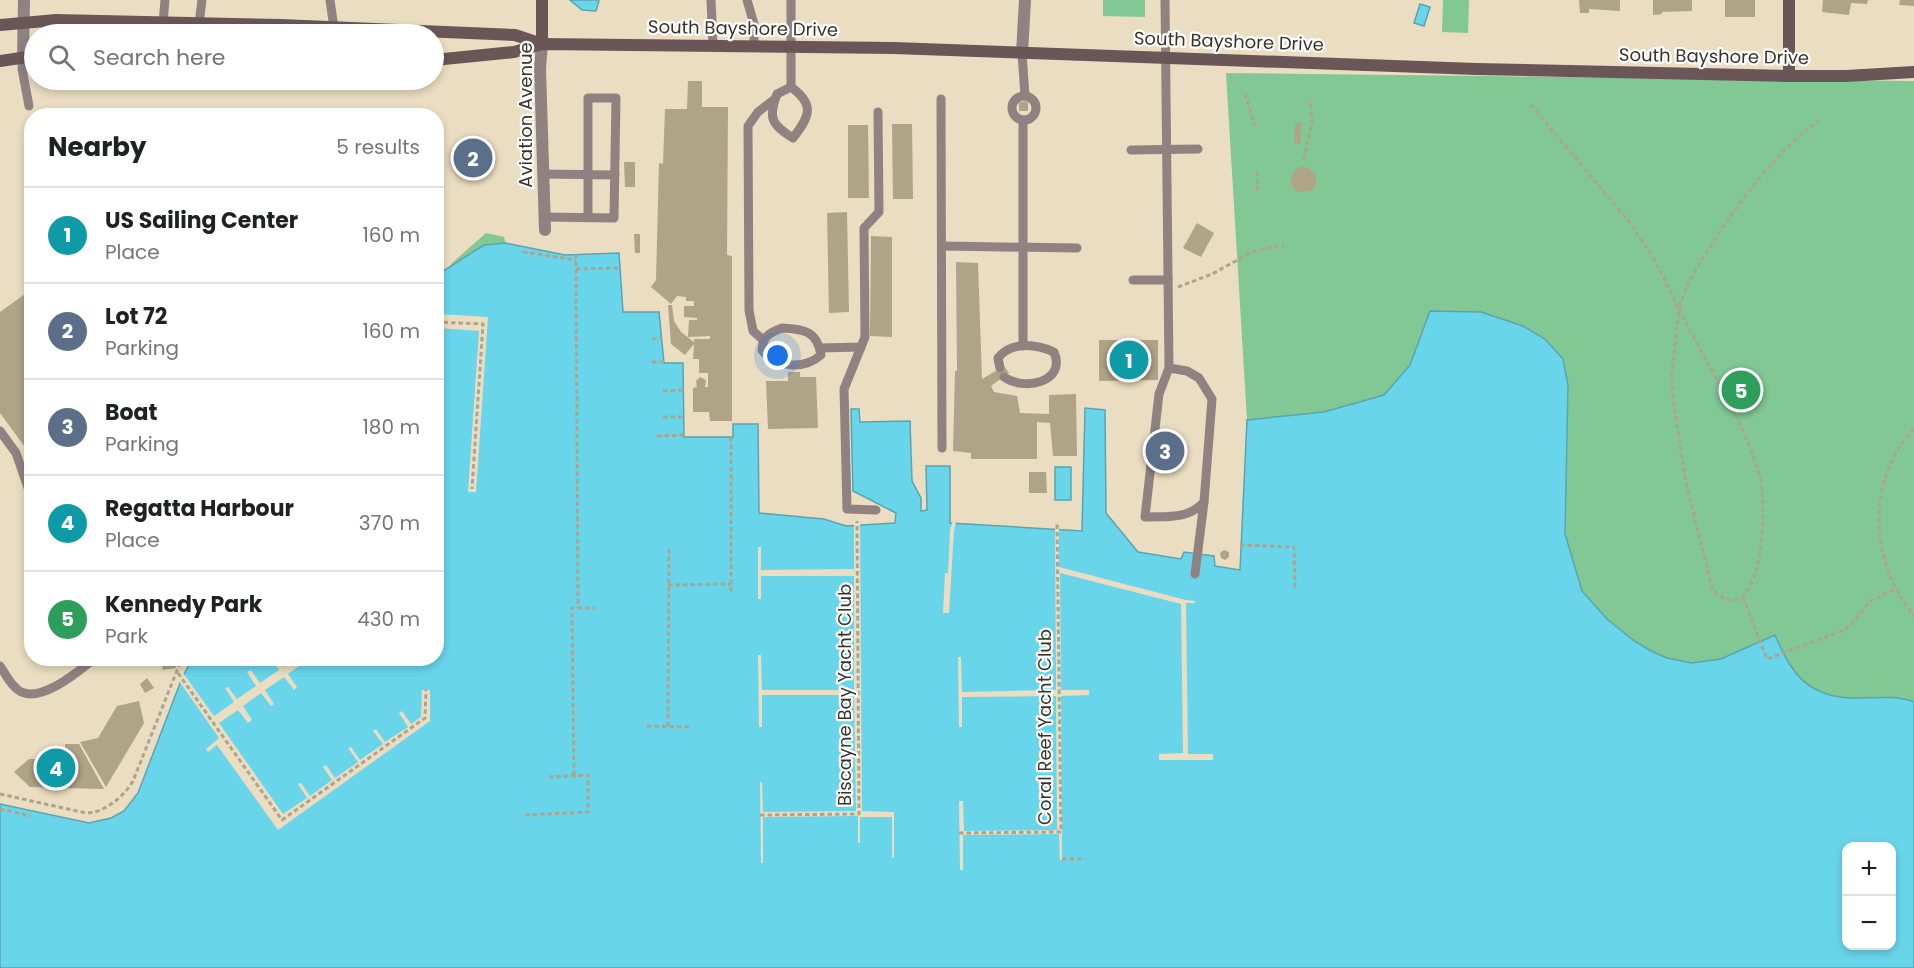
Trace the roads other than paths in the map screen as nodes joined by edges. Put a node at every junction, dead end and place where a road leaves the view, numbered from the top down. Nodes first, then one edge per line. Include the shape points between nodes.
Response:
1 (24, 0) edge
2 (165, 0) edge
3 (202, 0) edge
4 (330, 0) edge
5 (542, 0) edge
6 (711, 0) edge
7 (747, 0) edge
8 (791, 0) edge
9 (1025, 0) edge
10 (1165, 0) edge
11 (1789, 0) edge
12 (24, 22) junction
13 (164, 23) junction
14 (199, 24) joint
15 (333, 24) edge
16 (0, 25) edge
17 (444, 32) edge
18 (542, 44) junction
19 (714, 45) junction
20 (754, 46) junction
21 (790, 46) junction
22 (1022, 53) junction
23 (1165, 57) junction
24 (24, 58) edge
25 (444, 59) edge
26 (0, 61) edge
27 (1914, 72) edge
28 (1789, 76) junction
29 (791, 87) junction
30 (26, 90) edge
31 (1025, 96) junction
32 (775, 99) junction
33 (941, 99) dead end
34 (29, 106) dead end
35 (878, 112) dead end
36 (1023, 120) junction
37 (1198, 149) dead end
38 (1131, 150) dead end
39 (1166, 150) junction
40 (543, 174) junction
41 (588, 174) junction
42 (615, 175) junction
43 (544, 217) junction
44 (588, 217) junction
45 (545, 231) dead end
46 (942, 246) junction
47 (1022, 247) junction
48 (1077, 248) dead end
49 (1133, 280) dead end
50 (1168, 285) junction
51 (763, 340) junction
52 (1023, 346) junction
53 (861, 347) junction
54 (820, 348) junction
55 (1169, 368) junction
56 (0, 431) edge
57 (942, 448) dead end
58 (24, 476) edge
59 (1204, 502) junction
60 (876, 510) dead end
61 (1195, 574) dead end
62 (0, 666) edge
63 (83, 666) edge

1 - 12 street
2 - 13 lane
3 - 14 lane
4 - 15 lane
5 - 18 main road, Aviation Avenue
6 - 19 lane
7 - 20 lane via 754,24
8 - 21 lane
9 - 22 street
10 - 23 lane
11 - 28 main road
12 - 13 main road, South Bayshore Drive
12 - 16 main road, South Bayshore Drive
13 - 14 main road, South Bayshore Drive
17 - 18 main road, South Bayshore Drive via 515,35
18 - 19 main road, South Bayshore Drive
18 - 25 main road, South Bayshore Drive via 514,52
18 - 40 street, Aviation Avenue
19 - 20 main road, South Bayshore Drive
20 - 21 main road, South Bayshore Drive
21 - 22 main road, South Bayshore Drive
21 - 29 lane
22 - 23 main road, South Bayshore Drive
22 - 31 lane
23 - 28 main road, South Bayshore Drive
23 - 39 lane
24 - 26 main road
27 - 28 main road, South Bayshore Drive
29 - 32 lane
29 - 32 lane via 807,104 807,117 793,138 779,129 771,117
30 - 34 lane
31 - 36 lane via 1035,109 1030,118
31 - 36 lane via 1014,100 1012,107
32 - 51 lane via 748,126 749,310 753,331
33 - 46 lane
35 - 53 lane via 879,212 864,228 865,337
36 - 47 lane
37 - 39 lane
38 - 39 lane
39 - 50 lane
40 - 41 lane
40 - 43 street, Aviation Avenue
41 - 42 lane
41 - 42 lane via 588,98 616,98
41 - 44 lane
42 - 44 lane via 614,218
43 - 44 lane
43 - 45 street, Aviation Avenue
46 - 47 lane
46 - 57 lane
47 - 48 lane
47 - 52 lane
49 - 50 lane
50 - 55 lane
51 - 54 lane via 770,332 795,328 811,334
51 - 54 lane via 762,350 769,359 788,365 813,361 821,355
52 - 52 lane via 1042,346 1054,352 1058,360 1055,373 1042,382 1012,382 1002,373 998,358 1012,347
53 - 54 lane
53 - 60 lane via 844,389 847,509
55 - 59 lane via 1199,378 1212,399
55 - 59 lane via 1159,394 1145,517 1182,516 1195,512
56 - 58 lane via 16,453
59 - 61 lane
62 - 63 lane via 17,690 31,695 47,691

